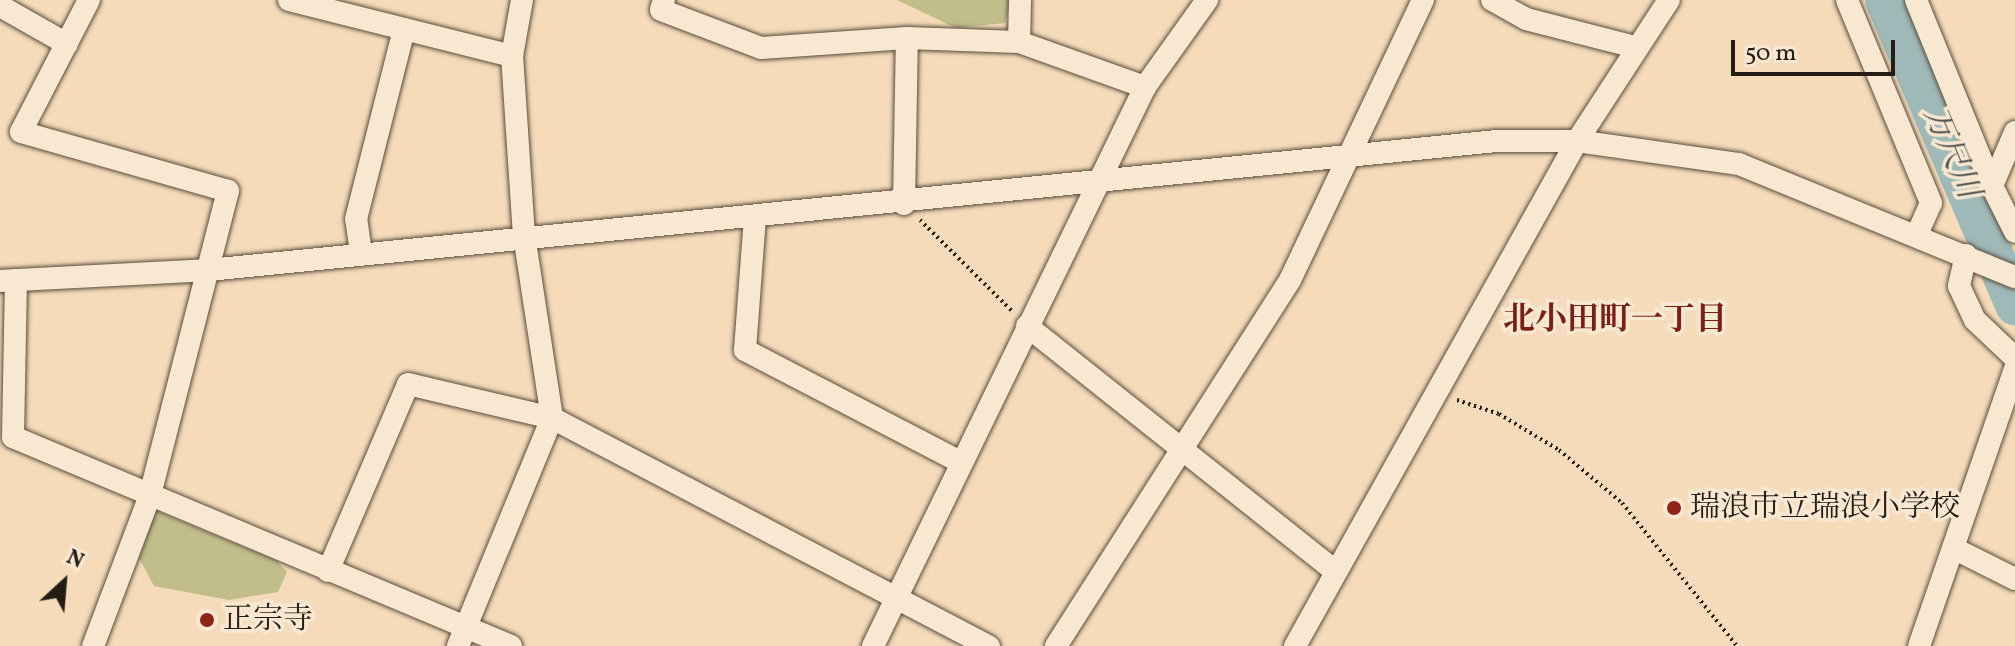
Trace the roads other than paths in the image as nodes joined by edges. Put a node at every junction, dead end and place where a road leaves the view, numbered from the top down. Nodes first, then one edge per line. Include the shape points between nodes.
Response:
1 (89, 0) edge
2 (289, 0) edge
3 (522, 0) edge
4 (664, 0) edge
5 (1020, 0) edge
6 (1207, 0) edge
7 (1423, 0) edge
8 (1492, 0) edge
9 (1669, 0) edge
10 (1847, 0) edge
11 (1916, 0) edge
12 (0, 6) edge
13 (404, 29) junction
14 (907, 38) junction
15 (1019, 42) junction
16 (67, 44) junction
17 (1635, 47) junction
18 (512, 56) junction
19 (1145, 87) junction
20 (11, 130) edge
21 (2015, 132) edge
22 (1577, 141) junction
23 (1342, 160) junction
24 (1095, 186) junction
25 (1992, 186) junction
26 (904, 204) junction
27 (755, 217) junction
28 (2015, 232) edge
29 (1917, 234) junction
30 (524, 236) junction
31 (361, 253) junction
32 (1966, 255) junction
33 (209, 270) junction
34 (2015, 277) edge
35 (8, 280) edge
36 (1027, 326) junction
37 (2015, 358) edge
38 (2015, 369) edge
39 (552, 418) junction
40 (1180, 449) junction
41 (960, 462) junction
42 (149, 498) junction
43 (1953, 548) junction
44 (328, 571) junction
45 (1335, 571) junction
46 (2015, 579) edge
47 (890, 599) junction
48 (462, 637) edge
49 (93, 646) edge
50 (511, 646) edge
51 (873, 646) edge
52 (989, 646) edge
53 (1056, 646) edge
54 (1295, 646) edge
55 (1919, 646) edge

1 - 16 street
2 - 13 street
3 - 18 street
4 - 14 street via 661,10 761,48
5 - 15 street
6 - 19 street
7 - 23 street
8 - 17 street via 1526,19
9 - 17 street
10 - 29 street via 1931,203
11 - 25 street
12 - 16 street
13 - 18 street
13 - 31 street via 356,219
14 - 15 street
14 - 26 street
15 - 19 street
16 - 20 street
17 - 22 street
18 - 30 street
19 - 24 street
20 - 33 street via 228,191
21 - 25 street
22 - 23 street via 1496,141
22 - 29 street via 1739,164
22 - 45 street
23 - 24 street
23 - 40 street via 1290,280
24 - 26 street
24 - 36 street
25 - 28 street
26 - 27 street
27 - 30 street
27 - 41 street via 745,350
29 - 32 street
30 - 31 street
30 - 39 street
31 - 33 street
32 - 34 street
32 - 37 street via 1959,286 1975,320
33 - 35 street
33 - 42 street
35 - 42 street via 13,437
36 - 40 street
36 - 41 street
38 - 43 street
39 - 44 street via 408,384
39 - 47 street
39 - 48 street
40 - 45 street
40 - 53 street
41 - 47 street
42 - 44 street
42 - 49 street
43 - 46 street
43 - 55 street
44 - 48 street
45 - 54 street
47 - 51 street
47 - 52 street
48 - 50 street

